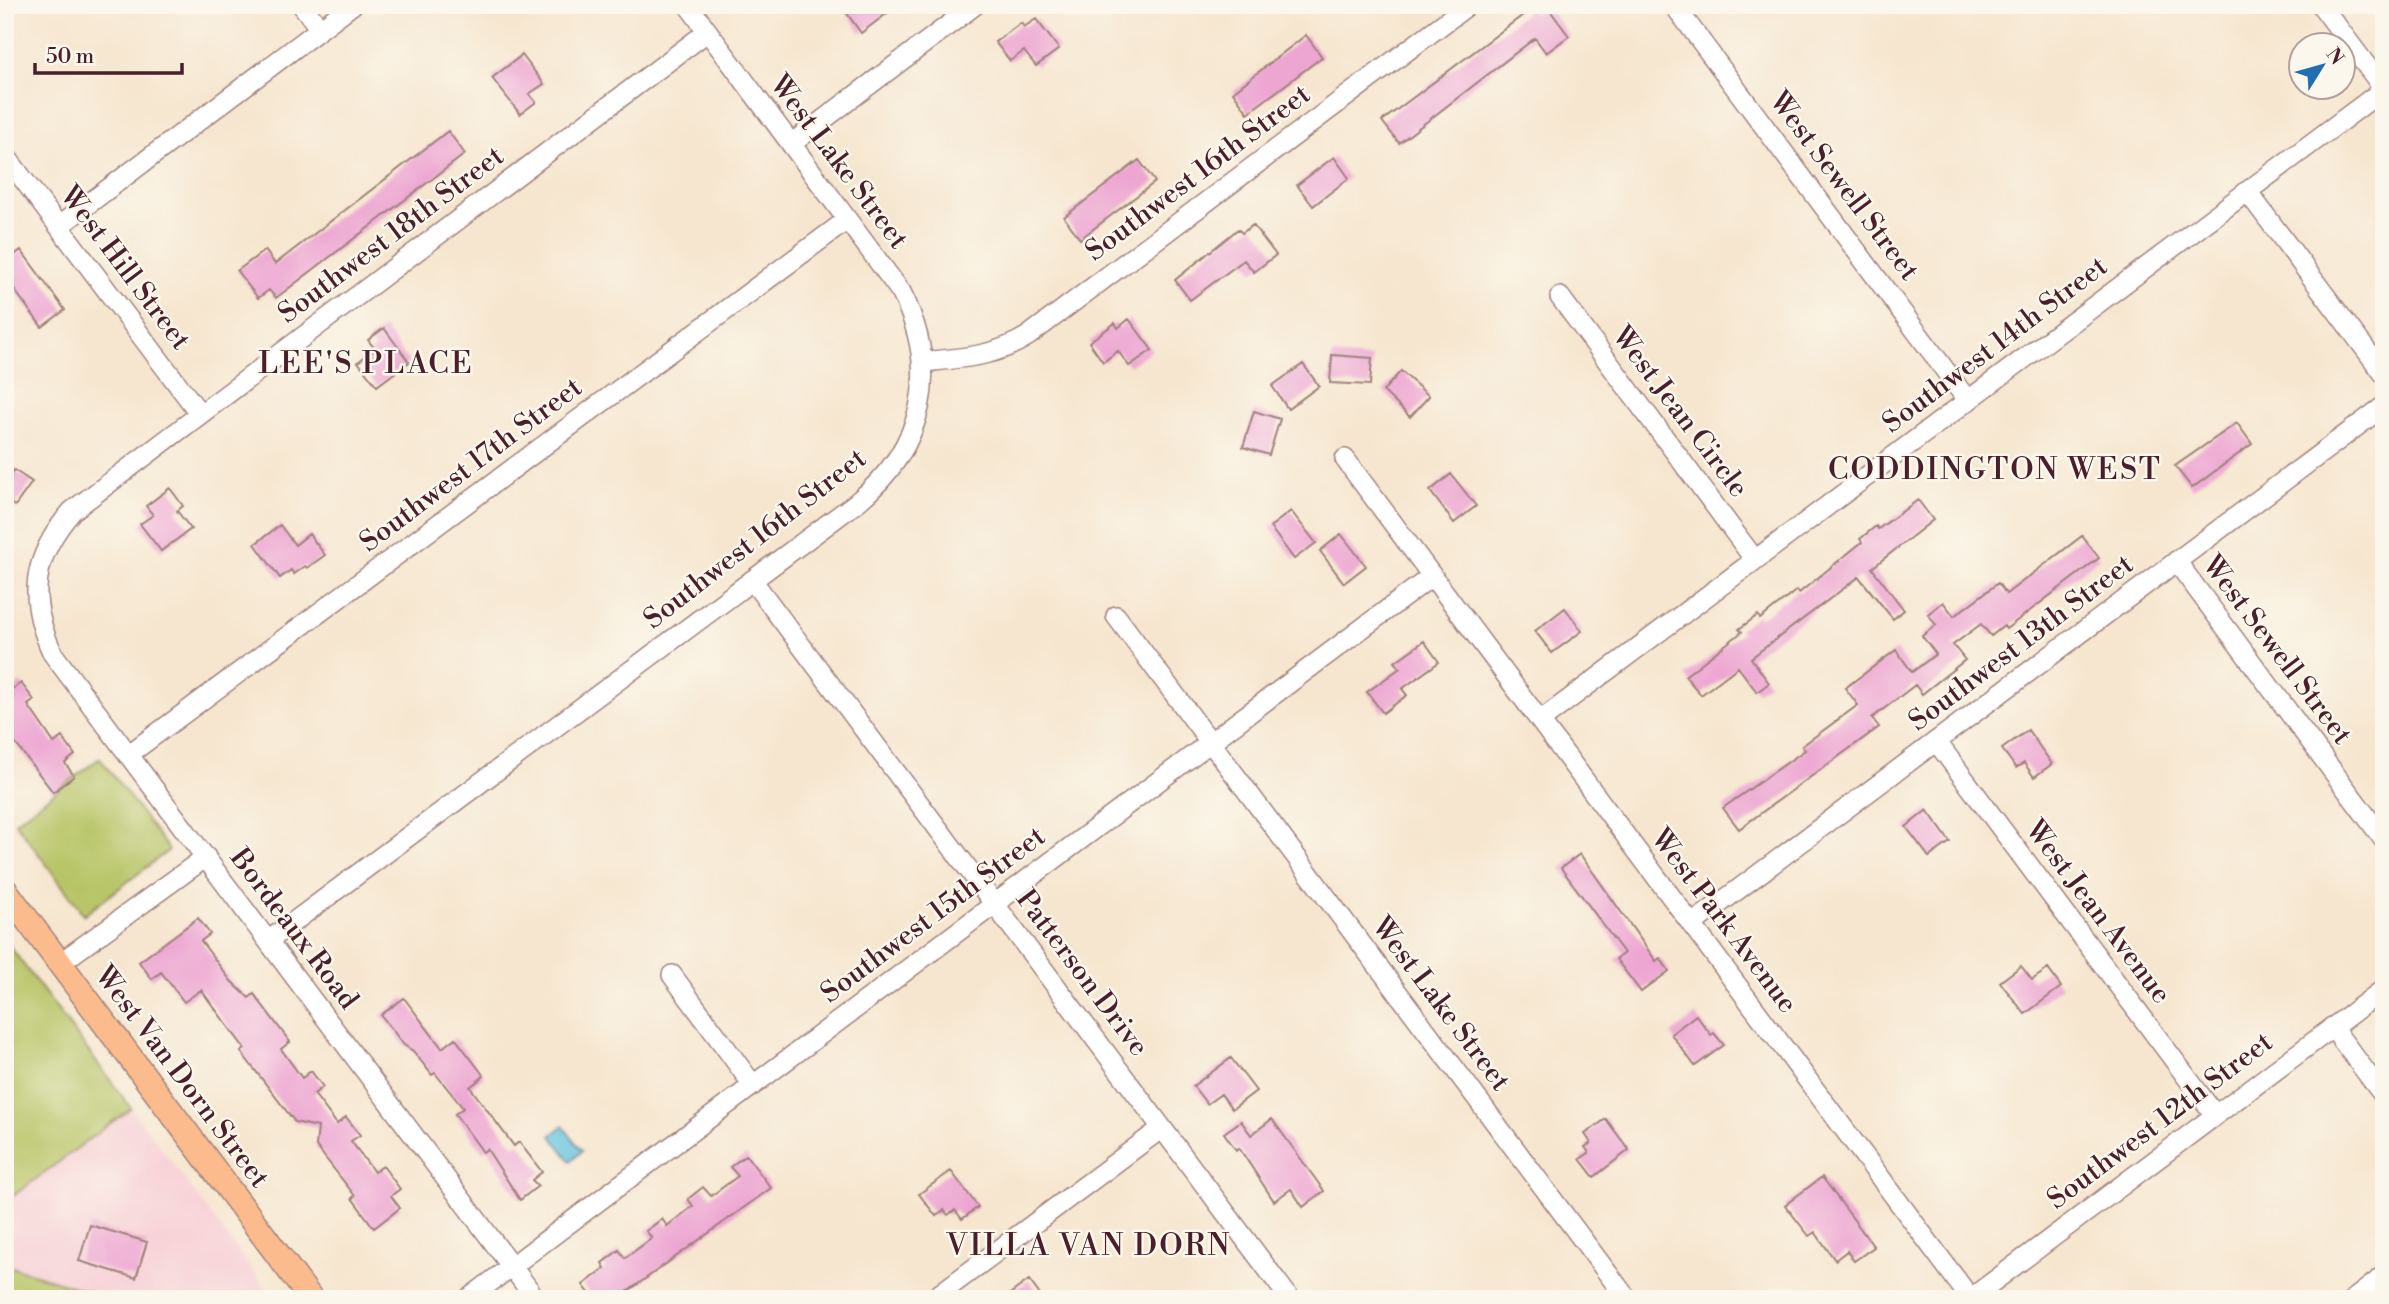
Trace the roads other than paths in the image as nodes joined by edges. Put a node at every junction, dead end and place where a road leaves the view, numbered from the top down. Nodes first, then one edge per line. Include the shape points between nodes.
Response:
1 (302, 5) edge
2 (352, 5) edge
3 (688, 5) edge
4 (975, 5) edge
5 (1468, 5) edge
6 (1674, 5) edge
7 (2321, 5) edge
8 (320, 29) junction
9 (707, 33) junction
10 (2384, 89) edge
11 (791, 144) junction
12 (5, 155) edge
13 (2248, 191) junction
14 (847, 220) junction
15 (58, 226) junction
16 (1560, 298) dead end
17 (922, 362) junction
18 (2384, 374) edge
19 (1968, 401) junction
20 (2384, 406) edge
21 (200, 414) junction
22 (1345, 459) dead end
23 (1755, 560) junction
24 (2176, 561) junction
25 (1432, 576) junction
26 (752, 580) junction
27 (37, 581) joint
28 (1116, 616) dead end
29 (1540, 721) junction
30 (1936, 741) junction
31 (1210, 742) junction
32 (128, 755) junction
33 (2384, 840) edge
34 (206, 857) junction
35 (5, 890) edge
36 (995, 904) junction
37 (1692, 925) junction
38 (268, 941) junction
39 (60, 963) junction
40 (672, 975) dead end
41 (2384, 989) edge
42 (2332, 1027) junction
43 (753, 1085) junction
44 (2384, 1096) edge
45 (2215, 1115) junction
46 (1162, 1128) junction
47 (512, 1266) junction
48 (2384, 1276) edge
49 (311, 1299) edge
50 (468, 1299) edge
51 (536, 1299) edge
52 (933, 1299) edge
53 (1290, 1299) edge
54 (1627, 1299) edge
55 (1970, 1299) edge
56 (2354, 1299) edge

1 - 8 street
2 - 8 street
3 - 9 street, West Lake Street
4 - 11 street
5 - 17 street, Southwest 16th Street via 1013,346 982,357
6 - 19 street, West Sewell Street
7 - 10 street
8 - 15 street
9 - 11 street, West Lake Street
9 - 21 street, Southwest 18th Street
10 - 13 street, Southwest 14th Street
11 - 14 street, West Lake Street
12 - 15 street, West Hill Street
13 - 18 street
13 - 19 street, Southwest 14th Street
14 - 17 street, West Lake Street via 901,292 918,334
14 - 32 street, Southwest 17th Street
15 - 21 street, West Hill Street
16 - 23 street, West Jean Circle
17 - 26 street, Southwest 16th Street via 922,397 915,424 890,471 856,503
19 - 23 street, Southwest 14th Street
20 - 24 street, Southwest 13th Street
21 - 27 street, Southwest 18th Street via 72,511 55,530
22 - 25 street, West Park Avenue
23 - 29 street, Southwest 14th Street
24 - 30 street, Southwest 13th Street
24 - 33 street, West Sewell Street
25 - 29 street, West Park Avenue
25 - 31 street, Southwest 15th Street
26 - 36 street, Patterson Drive
26 - 38 street, Southwest 16th Street
27 - 32 street, Bordeaux Road via 36,604 53,654
28 - 31 street, West Lake Street
29 - 37 street, West Park Avenue
30 - 37 street, Southwest 13th Street
30 - 45 street, West Jean Avenue
31 - 36 street, Southwest 15th Street
31 - 54 street, West Lake Street
32 - 34 street, Bordeaux Road
34 - 38 street, Bordeaux Road
34 - 39 street
35 - 39 main road, West Van Dorn Street
36 - 43 street, Southwest 15th Street
36 - 46 street, Patterson Drive
37 - 55 street, West Park Avenue
38 - 47 street, Bordeaux Road
39 - 49 main road, West Van Dorn Street
40 - 43 street
41 - 42 street, Southwest 12th Street
42 - 44 street
42 - 45 street, Southwest 12th Street
43 - 47 street, Southwest 15th Street
45 - 55 street, Southwest 12th Street
46 - 52 street
46 - 53 street, Patterson Drive
47 - 50 street, Southwest 15th Street
47 - 51 street, Bordeaux Road
48 - 56 street

